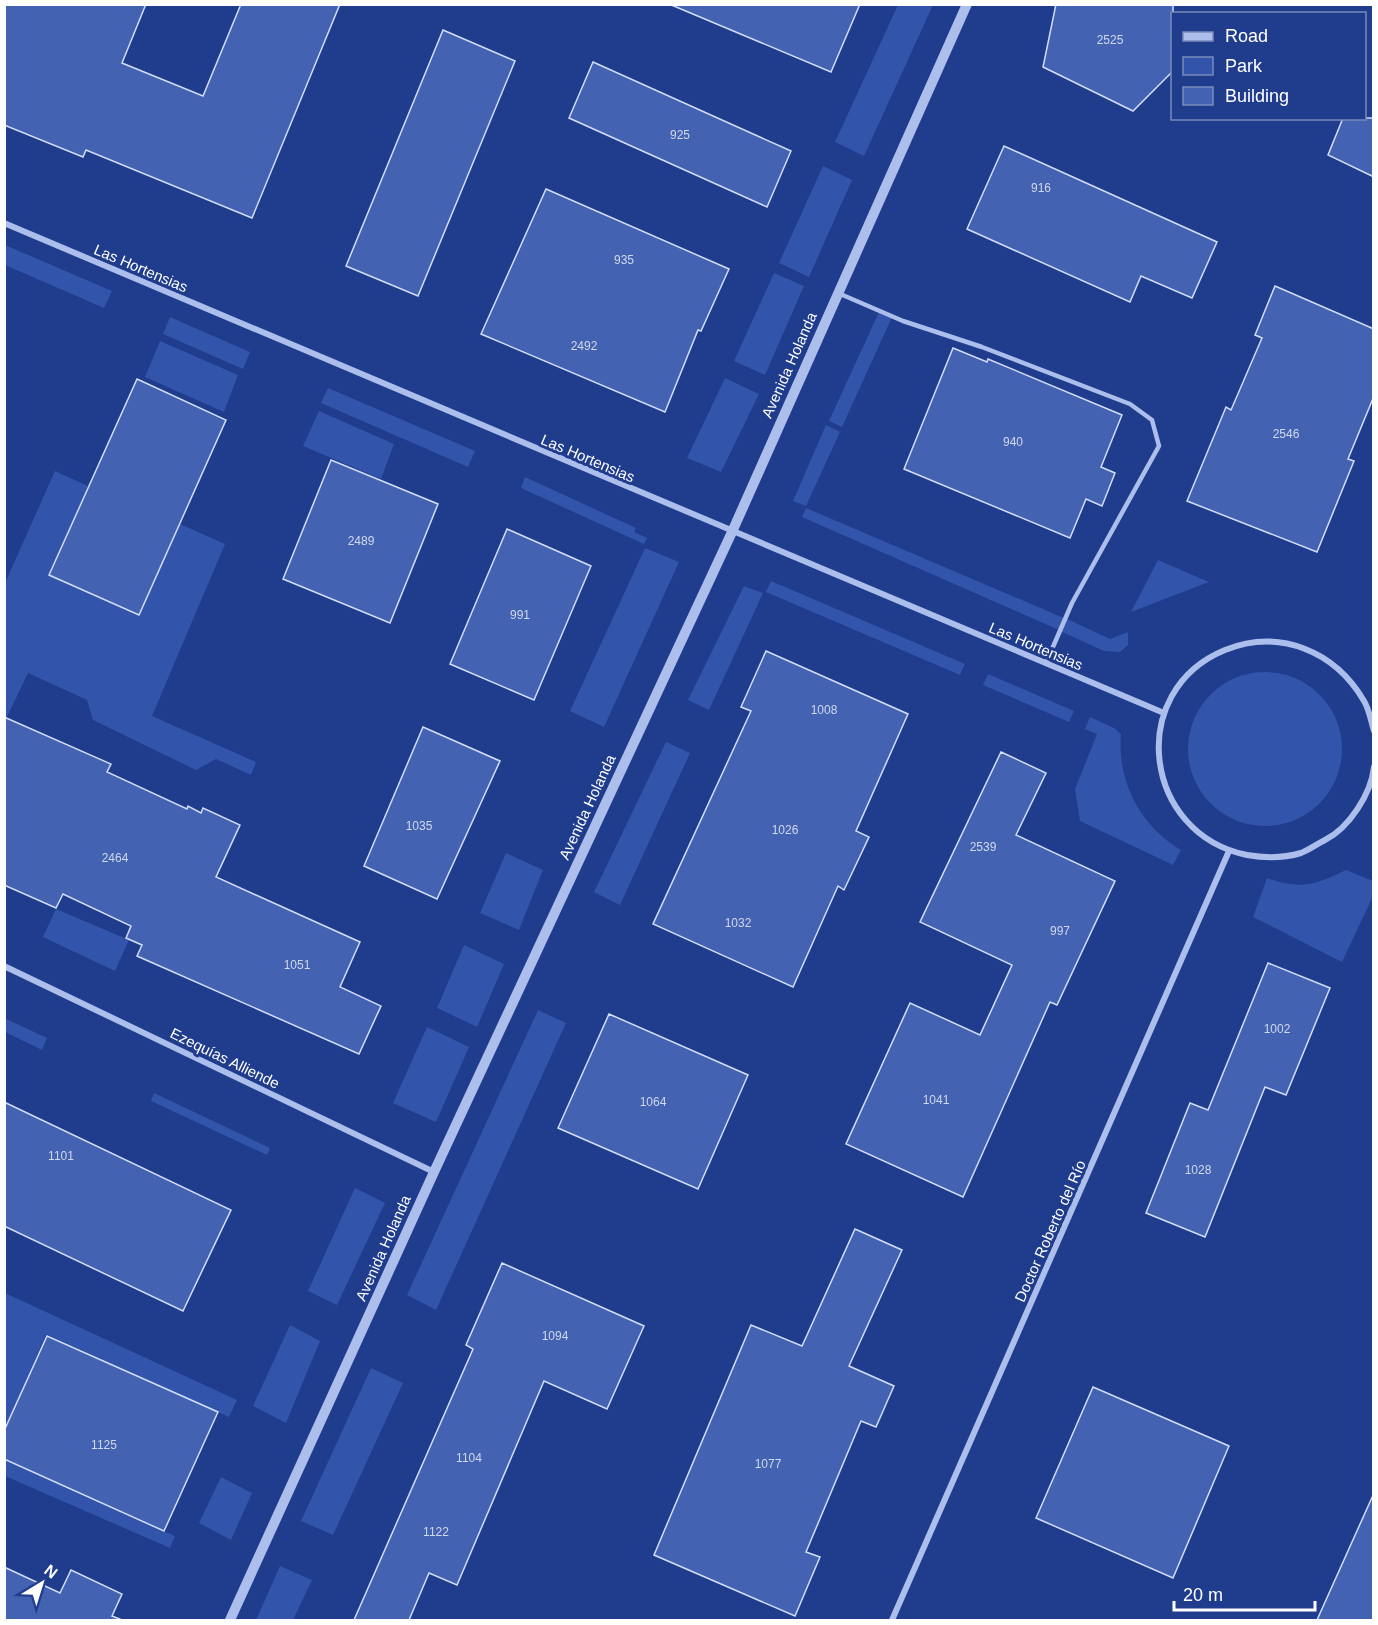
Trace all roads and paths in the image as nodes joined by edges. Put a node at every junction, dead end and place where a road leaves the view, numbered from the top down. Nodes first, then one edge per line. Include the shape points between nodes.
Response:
1 (967, 5) edge
2 (4, 223) edge
3 (838, 293) junction
4 (732, 532) junction
5 (1046, 663) junction
6 (1164, 713) junction
7 (1374, 731) edge
8 (1374, 767) edge
9 (1229, 851) junction
10 (4, 966) edge
11 (434, 1172) junction
12 (230, 1620) edge
13 (892, 1620) edge

1 - 3 street, Avenida Holanda
2 - 4 street, Las Hortensias
3 - 4 street, Avenida Holanda
3 - 5 lane via 903,321 1130,404 1152,420 1159,446 1072,603
4 - 5 street, Las Hortensias
4 - 11 street, Avenida Holanda
5 - 6 street, Las Hortensias
6 - 7 street via 1181,681 1209,657 1243,643 1279,640 1314,651 1345,673 1365,703
6 - 9 street via 1158,746 1162,780 1176,810 1199,835
8 - 9 street via 1359,808 1334,836 1301,853 1283,856 1265,858
9 - 13 street, Doctor Roberto del Río
10 - 11 street, Ezequías Alliende
11 - 12 street, Avenida Holanda

